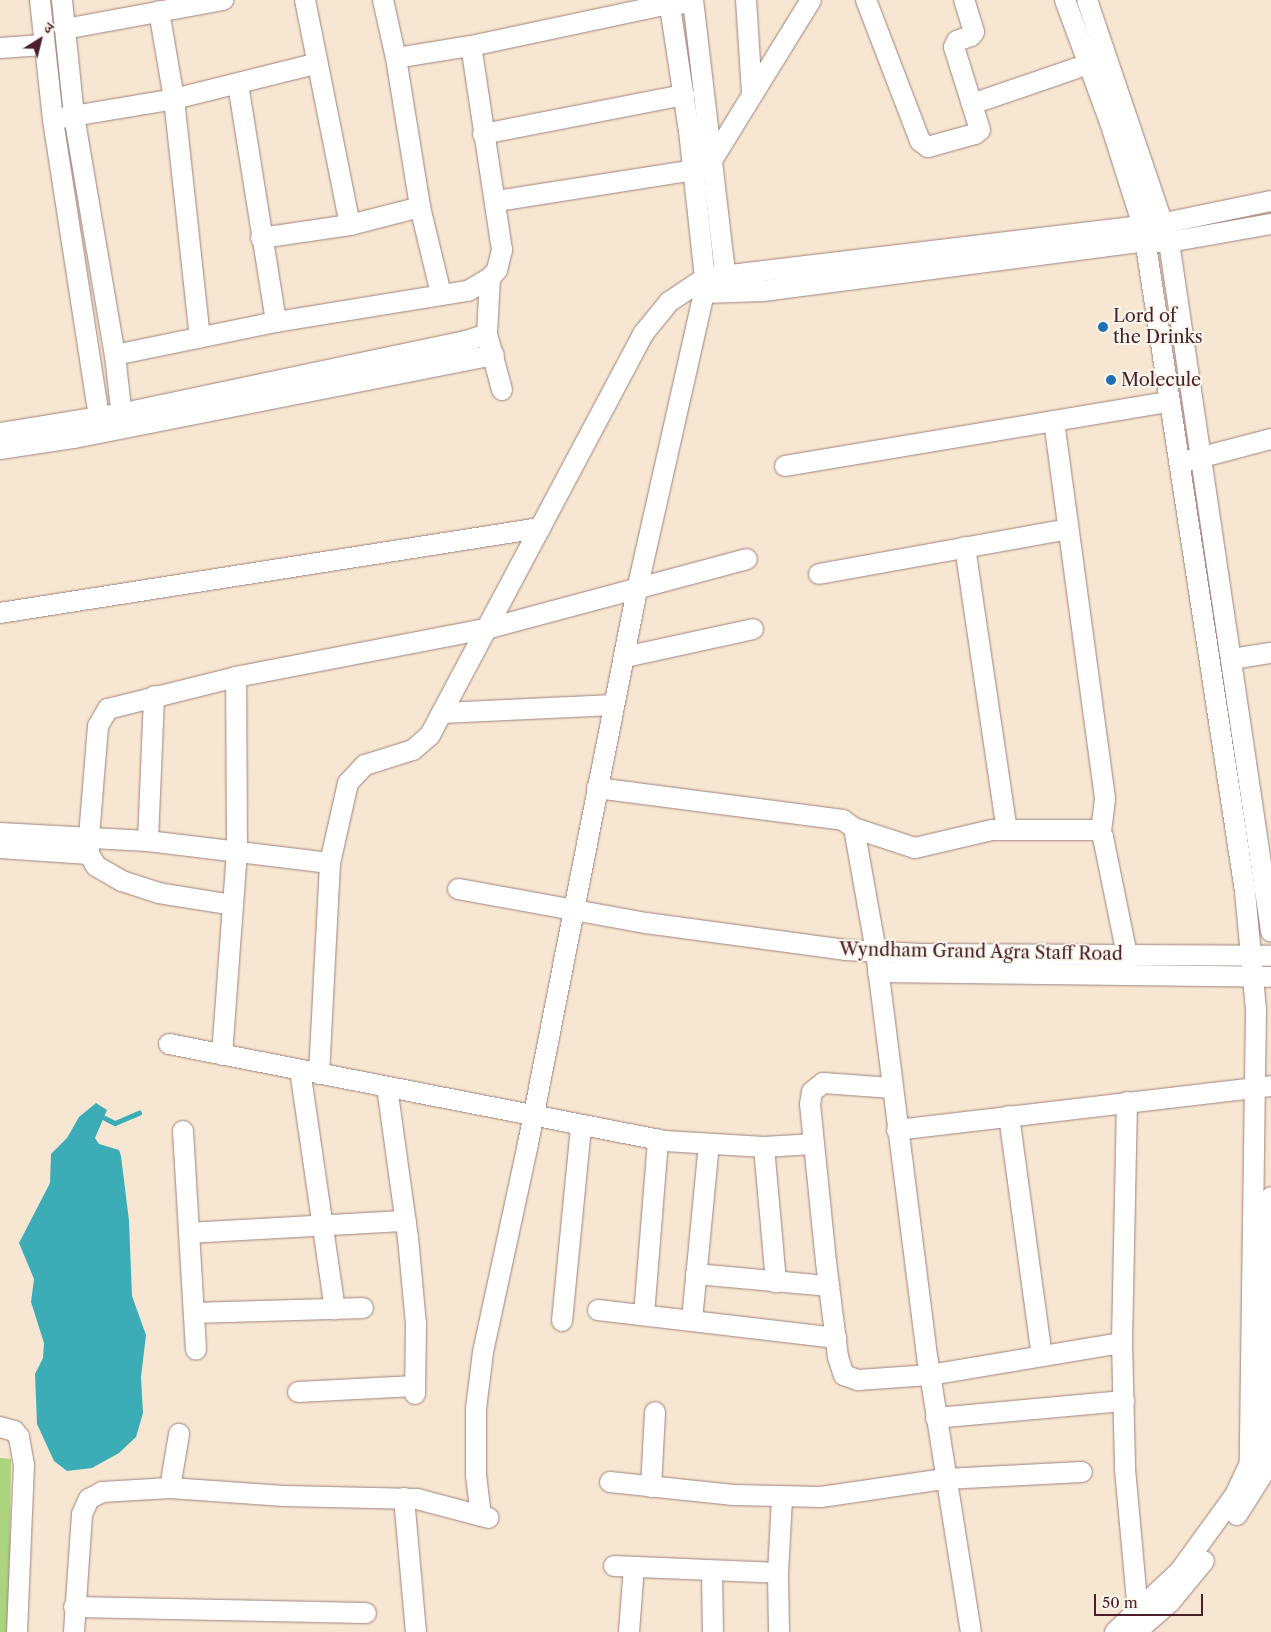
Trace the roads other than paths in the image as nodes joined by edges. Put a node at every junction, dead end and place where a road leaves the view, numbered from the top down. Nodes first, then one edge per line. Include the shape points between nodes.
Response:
1 (40, 0) edge
2 (62, 0) edge
3 (223, 0) edge
4 (305, 0) edge
5 (383, 0) edge
6 (746, 0) edge
7 (811, 0) edge
8 (866, 0) edge
9 (964, 0) edge
10 (1065, 0) edge
11 (1087, 0) edge
12 (669, 2) edge
13 (693, 2) edge
14 (159, 12) junction
15 (65, 28) junction
16 (44, 45) junction
17 (471, 46) junction
18 (0, 48) edge
19 (396, 58) junction
20 (318, 63) junction
21 (1077, 68) dead end
22 (238, 84) junction
23 (752, 93) junction
24 (684, 95) junction
25 (174, 99) junction
26 (972, 104) junction
27 (74, 116) junction
28 (53, 120) junction
29 (483, 134) junction
30 (703, 166) junction
31 (497, 201) junction
32 (1271, 201) edge
33 (420, 207) junction
34 (1271, 224) edge
35 (350, 225) junction
36 (1167, 233) junction
37 (1144, 234) junction
38 (261, 238) junction
39 (490, 278) junction
40 (726, 284) junction
41 (705, 286) junction
42 (441, 294) junction
43 (276, 322) junction
44 (487, 334) junction
45 (200, 338) junction
46 (115, 355) junction
47 (494, 355) junction
48 (502, 390) dead end
49 (1169, 402) junction
50 (124, 421) junction
51 (1054, 421) junction
52 (100, 425) junction
53 (0, 434) edge
54 (1271, 439) edge
55 (0, 449) edge
56 (1203, 458) junction
57 (1179, 463) junction
58 (786, 466) dead end
59 (540, 528) junction
60 (1068, 529) junction
61 (965, 547) junction
62 (747, 559) dead end
63 (819, 574) dead end
64 (637, 590) junction
65 (0, 613) edge
66 (486, 629) junction
67 (752, 629) dead end
68 (1271, 653) edge
69 (625, 657) junction
70 (1232, 659) junction
71 (236, 677) junction
72 (154, 696) junction
73 (614, 705) junction
74 (442, 713) junction
75 (598, 788) junction
76 (854, 828) junction
77 (1007, 830) junction
78 (0, 833) edge
79 (1101, 833) junction
80 (148, 842) junction
81 (89, 845) junction
82 (0, 848) edge
83 (237, 850) junction
84 (330, 863) junction
85 (458, 889) dead end
86 (233, 905) junction
87 (575, 911) junction
88 (1271, 931) edge
89 (876, 952) junction
90 (1127, 955) junction
91 (1251, 956) junction
92 (1271, 956) edge
93 (878, 972) junction
94 (1262, 977) edge
95 (169, 1044) dead end
96 (222, 1055) junction
97 (310, 1072) junction
98 (387, 1087) junction
99 (1264, 1087) edge
100 (892, 1088) junction
101 (1127, 1102) junction
102 (532, 1113) junction
103 (1009, 1116) junction
104 (581, 1127) junction
105 (897, 1130) junction
106 (183, 1131) dead end
107 (658, 1140) junction
108 (814, 1144) junction
109 (709, 1145) junction
110 (764, 1147) junction
111 (1271, 1197) edge
112 (1271, 1204) edge
113 (406, 1221) junction
114 (324, 1225) junction
115 (188, 1233) junction
116 (696, 1274) junction
117 (776, 1282) junction
118 (829, 1286) junction
119 (363, 1308) dead end
120 (335, 1309) junction
121 (598, 1310) dead end
122 (194, 1313) junction
123 (644, 1315) junction
124 (692, 1320) junction
125 (562, 1321) dead end
126 (836, 1338) junction
127 (1122, 1343) junction
128 (1264, 1345) edge
129 (196, 1350) dead end
130 (1042, 1356) junction
131 (930, 1375) junction
132 (298, 1392) dead end
133 (1124, 1401) junction
134 (655, 1412) dead end
135 (936, 1418) junction
136 (0, 1427) edge
137 (179, 1434) dead end
138 (1269, 1435) edge
139 (1082, 1472) dead end
140 (946, 1479) junction
141 (610, 1482) dead end
142 (651, 1487) junction
143 (170, 1488) junction
144 (404, 1498) junction
145 (782, 1498) junction
146 (712, 1571) junction
147 (778, 1573) junction
148 (74, 1607) junction
149 (366, 1613) dead end
150 (1140, 1622) edge
151 (17, 1632) edge
152 (74, 1632) edge
153 (416, 1632) edge
154 (629, 1632) edge
155 (712, 1632) edge
156 (778, 1632) edge
157 (971, 1632) edge
158 (1116, 1632) edge

1 - 16 street
2 - 15 street
3 - 14 street
4 - 20 street
5 - 19 street
6 - 23 street
7 - 23 street
8 - 26 street via 922,144 928,147 978,133 980,126
9 - 26 street via 974,32 957,41 954,47
10 - 37 street via 1110,122
11 - 36 street
12 - 13 street
12 - 17 street
12 - 24 street
13 - 30 street
14 - 15 street
14 - 25 street
15 - 27 street
16 - 18 street
16 - 28 street
17 - 19 street
17 - 29 street
19 - 33 street
20 - 22 street
20 - 35 street
21 - 26 street
22 - 25 street
22 - 38 street
23 - 30 street
24 - 29 street
24 - 30 street
25 - 27 street
25 - 45 street
27 - 28 street
27 - 46 street
28 - 52 street
29 - 31 street
30 - 31 street
30 - 40 street
30 - 41 street
31 - 39 street via 502,250 497,270
32 - 36 street
33 - 35 street
33 - 42 street
34 - 36 street
35 - 38 street
36 - 37 street
36 - 56 street
37 - 40 street via 763,291
37 - 49 street
38 - 43 street
39 - 42 street via 474,289
39 - 44 street
40 - 41 street
41 - 59 street via 669,302 643,334
41 - 64 street
42 - 43 street
43 - 45 street
44 - 47 street
44 - 50 street
45 - 46 street
46 - 50 street
47 - 48 street
47 - 50 street
49 - 51 street
49 - 57 street
50 - 52 street
51 - 58 street
51 - 60 street
52 - 53 street
52 - 55 street
54 - 56 street
56 - 57 street
56 - 70 street
57 - 91 street via 1245,891
59 - 65 street
59 - 66 street
60 - 61 street
60 - 79 street via 1105,798
61 - 63 street
61 - 77 street
62 - 64 street
64 - 66 street
64 - 69 street
66 - 71 street
66 - 74 street
67 - 69 street
68 - 70 street
69 - 73 street
70 - 88 street
71 - 72 street
71 - 83 street
72 - 80 street
72 - 81 street via 108,710 99,720
73 - 74 street
73 - 75 street
74 - 84 street via 423,744 365,765 348,783
75 - 76 street via 843,820
75 - 87 street
76 - 77 street via 915,848 975,833
76 - 89 street
77 - 79 street via 1093,828
78 - 81 street
79 - 90 street
80 - 81 street
80 - 83 street
81 - 82 street
81 - 86 street via 96,866 122,881 160,893
83 - 84 street
83 - 86 street
84 - 97 street
85 - 87 street, Wyndham Grand Agra Staff Road
86 - 96 street
87 - 89 street, Wyndham Grand Agra Staff Road via 835,949
87 - 102 street
89 - 90 street, Wyndham Grand Agra Staff Road
89 - 93 street
90 - 91 street, Wyndham Grand Agra Staff Road
91 - 92 street, Wyndham Grand Agra Staff Road
91 - 94 street
93 - 94 street
93 - 100 street
94 - 99 street
95 - 96 street
96 - 97 street
97 - 98 street
97 - 114 street
98 - 102 street
98 - 113 street
99 - 101 street
99 - 128 street
100 - 105 street
100 - 108 street via 823,1083 817,1086 810,1104
101 - 103 street
101 - 127 street
102 - 104 street
102 - 144 street via 483,1352 476,1409 476,1476 485,1517 440,1503
103 - 105 street
103 - 130 street
104 - 107 street
104 - 125 street
105 - 131 street
106 - 115 street
107 - 109 street
107 - 123 street
108 - 110 street
108 - 118 street
109 - 110 street
109 - 116 street
110 - 117 street
111 - 112 street
112 - 128 street
113 - 114 street
113 - 132 street via 416,1324 415,1390
114 - 115 street
114 - 120 street
115 - 122 street
116 - 117 street
116 - 124 street
117 - 118 street
118 - 126 street
119 - 120 street
120 - 122 street
121 - 123 street
122 - 129 street
123 - 124 street
124 - 126 street
126 - 131 street via 841,1367 850,1380
127 - 130 street
127 - 133 street
128 - 138 street
128 - 150 street via 1250,1463 1235,1495 1206,1538
130 - 131 street
131 - 135 street
133 - 135 street
133 - 150 street via 1125,1469
134 - 142 street
135 - 140 street
136 - 151 street via 14,1430 23,1458
137 - 143 street
138 - 150 street via 1261,1477 1236,1517 1187,1584
139 - 140 street
140 - 145 street via 821,1497
140 - 157 street
141 - 142 street
142 - 145 street
143 - 144 street via 284,1496
143 - 148 street via 102,1492 89,1499 82,1514
144 - 153 street
145 - 147 street
146 - 147 street
146 - 154 street via 624,1567
146 - 155 street
147 - 156 street
148 - 149 street
148 - 152 street
150 - 158 street

